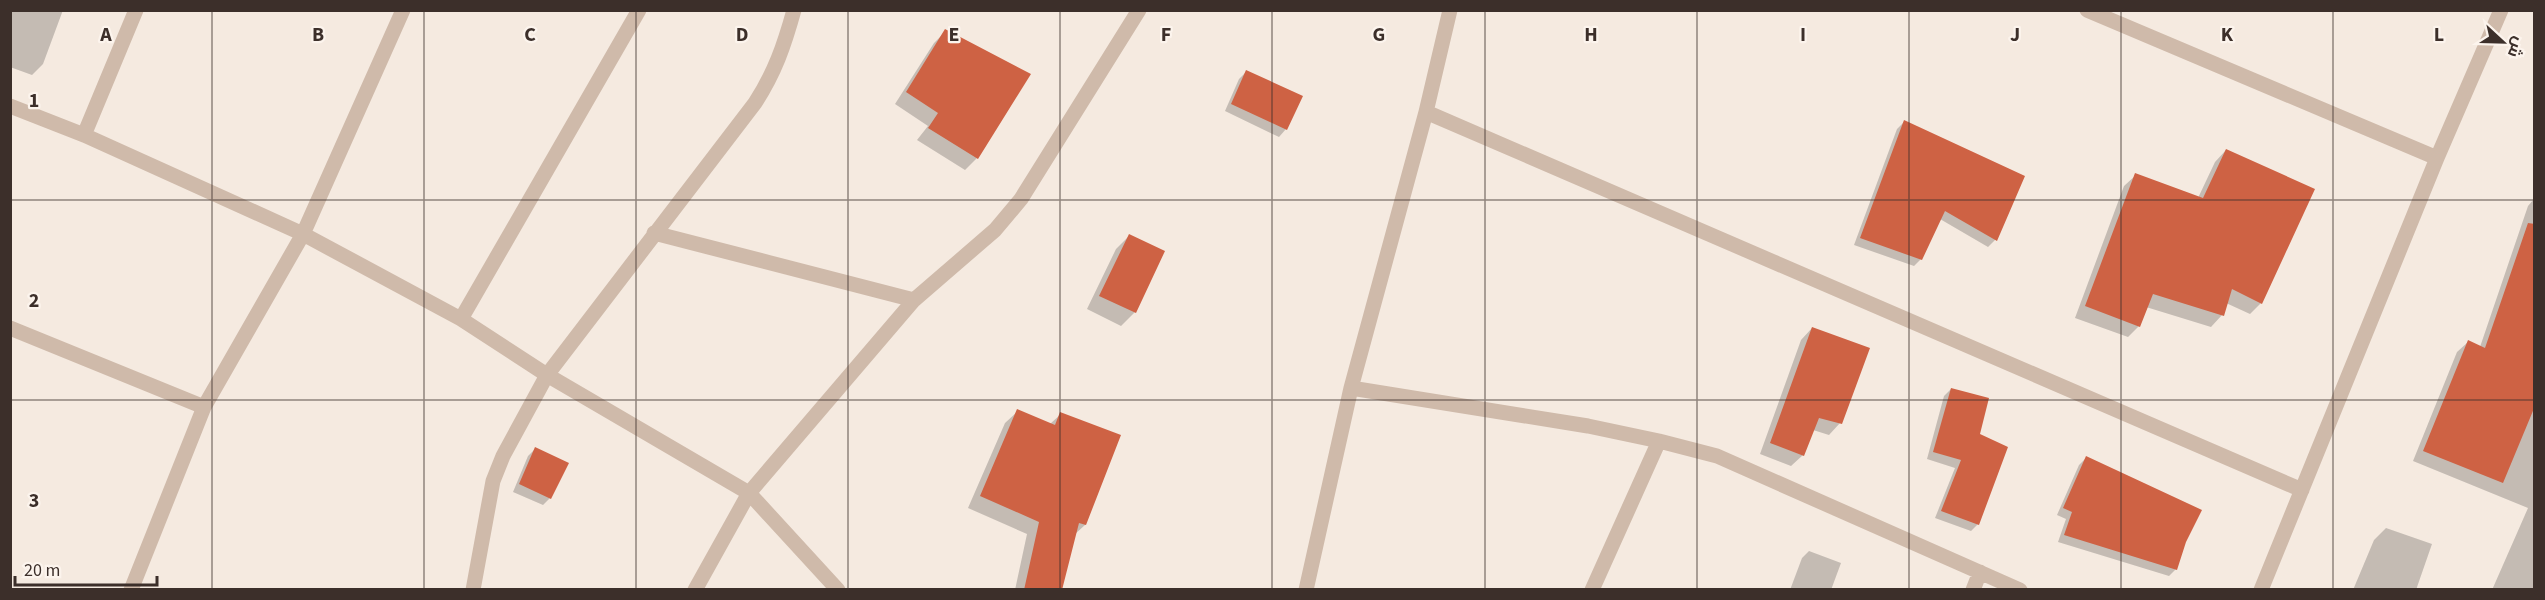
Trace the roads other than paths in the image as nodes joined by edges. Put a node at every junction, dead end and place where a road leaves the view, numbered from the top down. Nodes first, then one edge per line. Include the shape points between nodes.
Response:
1 (136, 10) edge
2 (404, 10) edge
3 (639, 10) edge
4 (794, 10) edge
5 (1139, 10) edge
6 (1450, 10) edge
7 (2087, 10) edge
8 (2501, 10) edge
9 (10, 106) edge
10 (1426, 112) junction
11 (84, 135) junction
12 (2437, 158) junction
13 (654, 233) junction
14 (303, 234) junction
15 (914, 300) junction
16 (461, 319) junction
17 (10, 328) edge
18 (547, 375) junction
19 (1351, 388) junction
20 (204, 407) junction
21 (1659, 441) junction
22 (2302, 490) junction
23 (749, 493) junction
24 (1980, 572) junction
25 (131, 590) edge
26 (473, 590) edge
27 (695, 590) edge
28 (838, 590) edge
29 (1306, 590) edge
30 (1592, 590) edge
31 (1973, 590) edge
32 (2020, 590) edge
33 (2261, 590) edge

1 - 11 street
2 - 14 street
3 - 16 street
4 - 13 street via 783,52 761,95
5 - 15 street via 1021,199 995,230
6 - 10 street
7 - 12 street
8 - 12 street
9 - 11 street
10 - 19 street
10 - 22 street
11 - 14 street
12 - 22 street
13 - 15 street
13 - 18 street
14 - 16 street
14 - 20 street
15 - 23 street
16 - 18 street
17 - 20 street
18 - 23 street
18 - 26 street via 493,481
19 - 21 street
19 - 29 street
20 - 25 street
21 - 24 street via 1717,456
21 - 30 street
22 - 33 street
23 - 27 street
23 - 28 street
24 - 31 street
24 - 32 street

